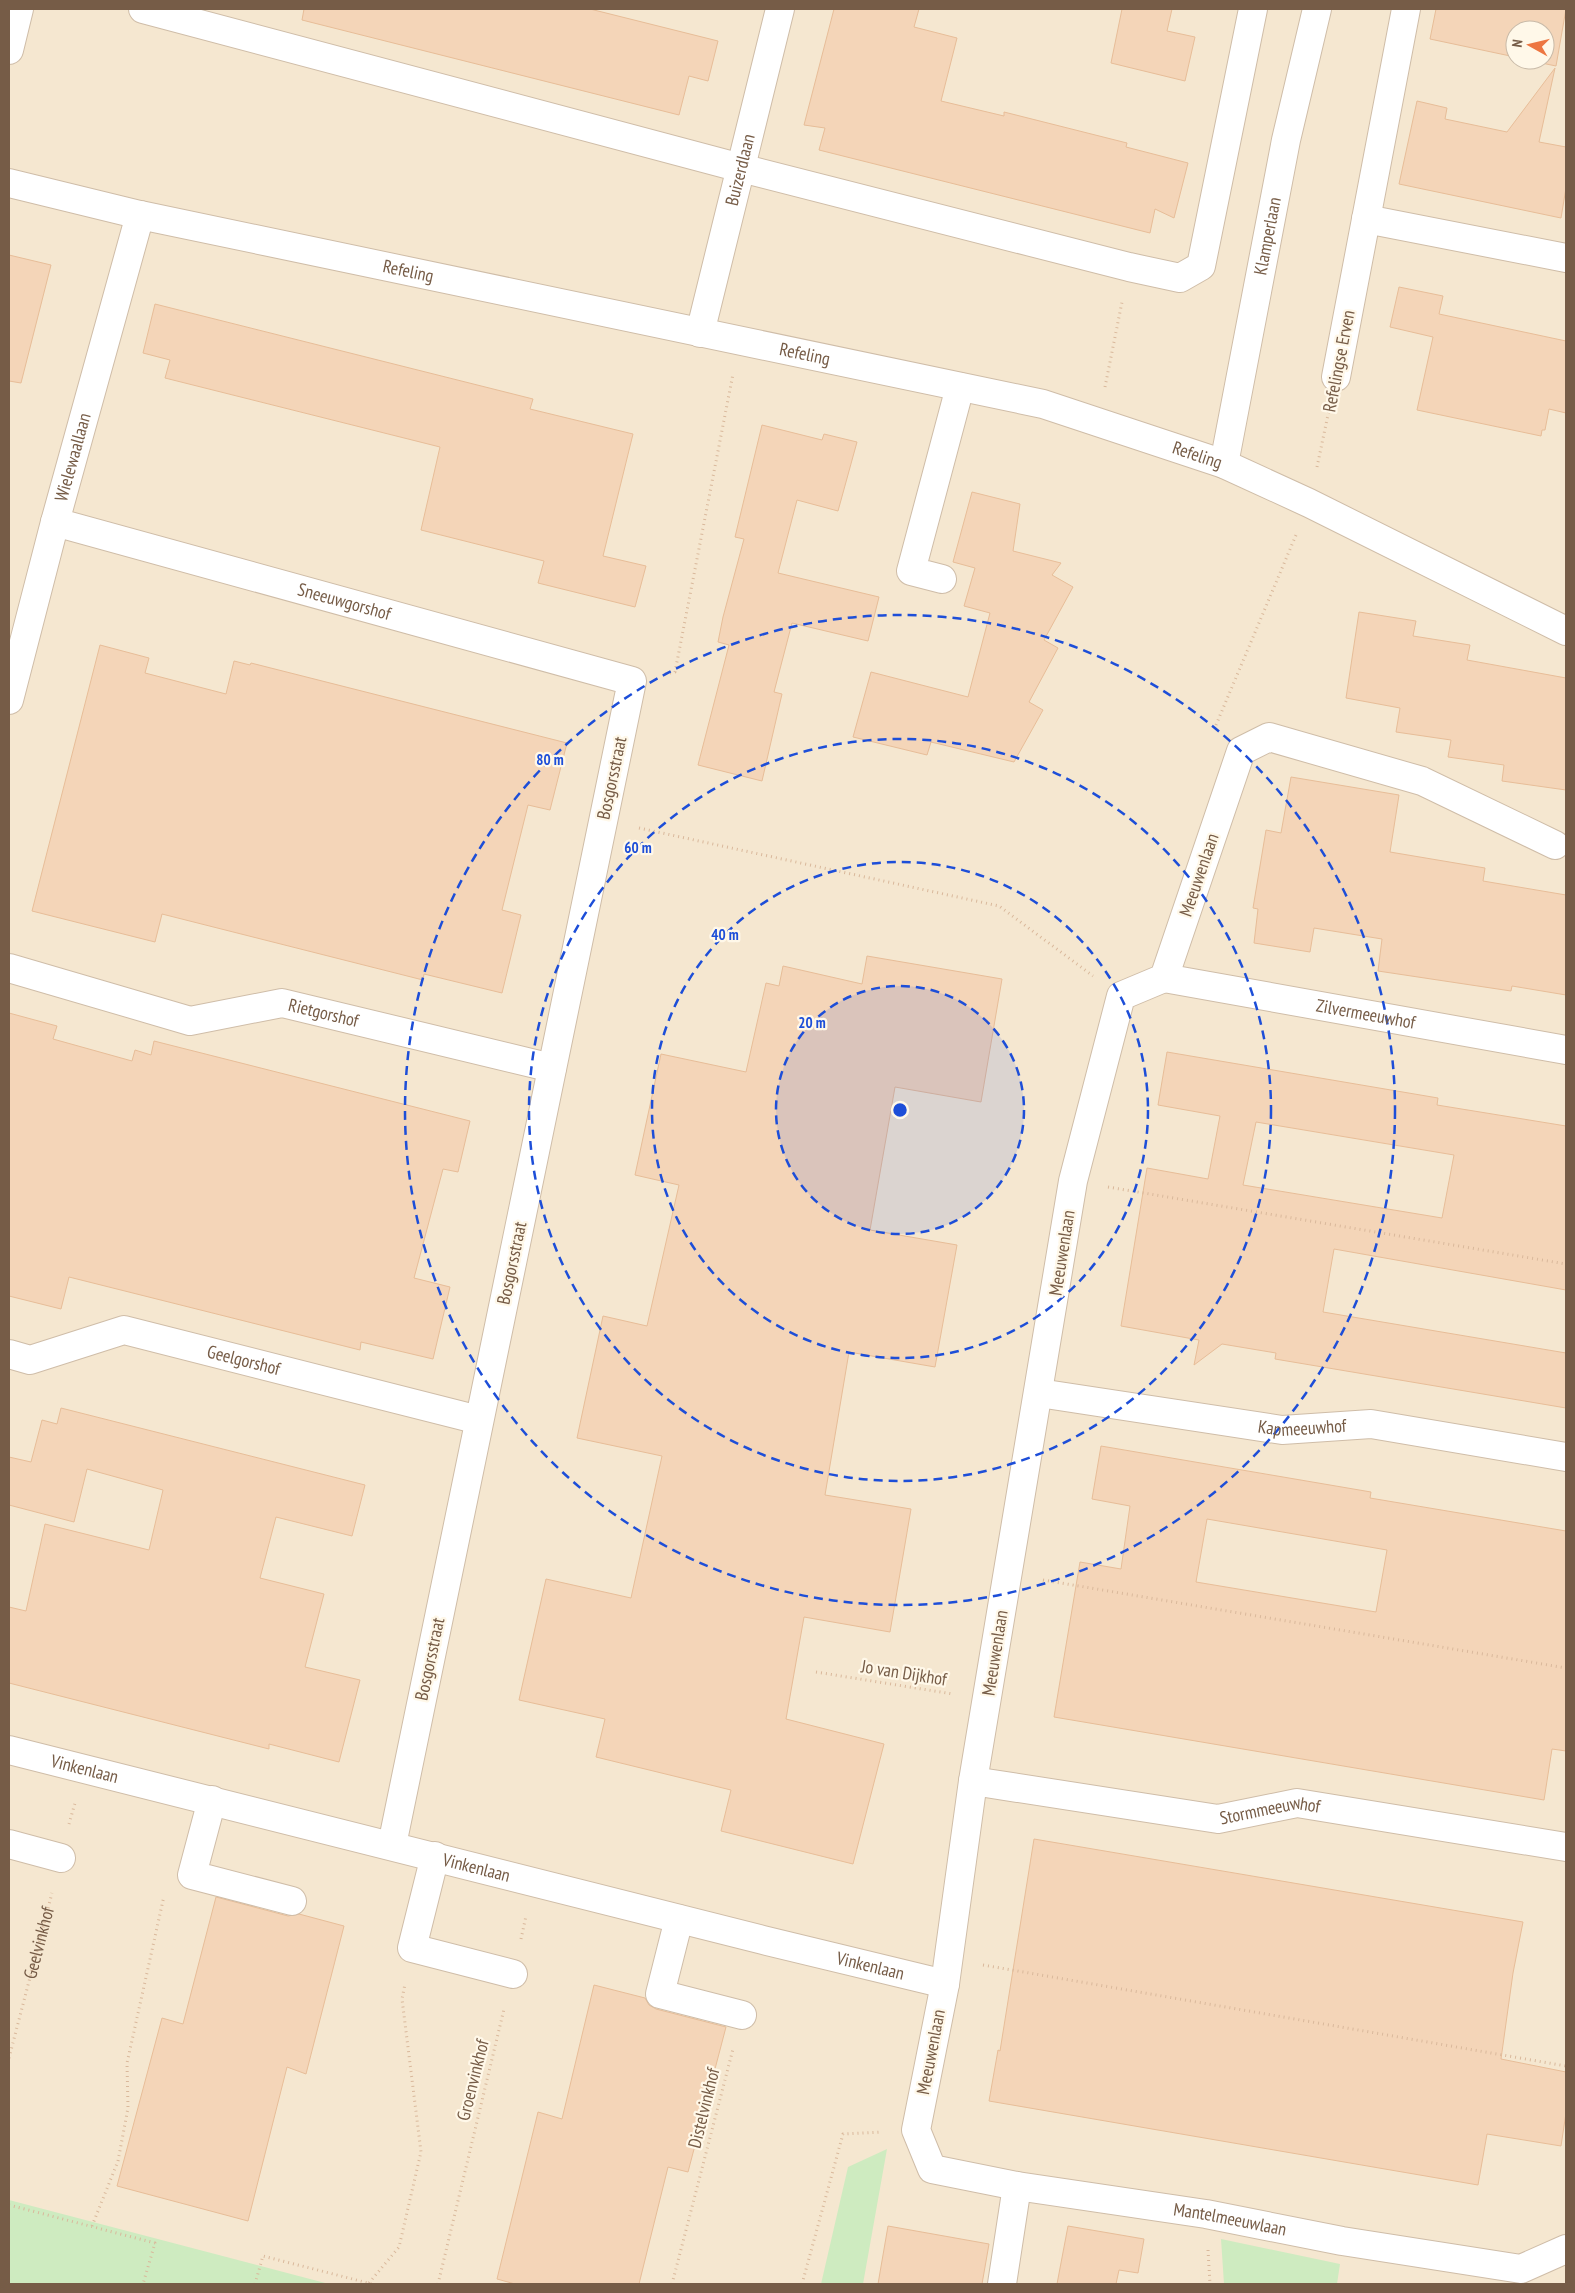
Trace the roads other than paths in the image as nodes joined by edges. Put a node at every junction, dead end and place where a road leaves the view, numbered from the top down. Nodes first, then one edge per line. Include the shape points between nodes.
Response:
1 (19, 9) edge
2 (143, 9) edge
3 (780, 9) edge
4 (1253, 9) edge
5 (1317, 9) edge
6 (1406, 9) edge
7 (9, 50) edge
8 (741, 168) junction
9 (9, 183) edge
10 (140, 215) junction
11 (1366, 219) junction
12 (1566, 258) edge
13 (700, 333) junction
14 (1336, 377) road end
15 (960, 387) junction
16 (1224, 464) junction
17 (55, 522) junction
18 (942, 579) dead end
19 (1566, 631) edge
20 (632, 681) joint
21 (9, 700) edge
22 (1555, 845) dead end
23 (9, 968) edge
24 (1164, 978) junction
25 (1566, 1050) edge
26 (552, 1068) junction
27 (9, 1354) edge
28 (1039, 1393) junction
29 (479, 1420) junction
30 (1566, 1457) edge
31 (9, 1750) edge
32 (973, 1781) junction
33 (212, 1800) junction
34 (9, 1844) edge
35 (392, 1845) junction
36 (1566, 1847) edge
37 (435, 1856) junction
38 (61, 1858) road end
39 (292, 1901) dead end
40 (679, 1918) junction
41 (946, 1971) junction
42 (512, 1974) road end
43 (742, 2015) road end
44 (916, 2130) joint
45 (1017, 2186) junction
46 (1566, 2249) edge
47 (1002, 2284) edge

1 - 7 street
2 - 8 street
3 - 8 street, Buizerdlaan
4 - 8 street via 1200,266 1180,278
5 - 16 street, Klamperlaan via 1286,140
6 - 11 street, Refelingse Erven
8 - 13 street, Buizerdlaan
9 - 10 street, Refeling
10 - 13 street, Refeling
10 - 17 street, Wielewaallaan
11 - 12 street
11 - 14 street, Refelingse Erven
13 - 15 street, Refeling
15 - 16 street, Refeling via 1043,404
15 - 18 street via 912,571
16 - 19 street, Refeling
17 - 20 street, Sneeuwgorshof
17 - 21 street, Wielewaallaan
20 - 26 street, Bosgorsstraat
22 - 24 street, Meeuwenlaan via 1422,781 1269,737 1241,750
23 - 26 street, Rietgorshof via 190,1021 282,1002
24 - 25 street, Zilvermeeuwhof
24 - 28 street, Meeuwenlaan via 1121,996 1073,1181
26 - 29 street, Bosgorsstraat
27 - 29 street, Geelgorshof via 30,1360 124,1330
28 - 30 street, Kapmeeuwhof via 1282,1430 1371,1424
28 - 32 street, Meeuwenlaan
29 - 35 street, Bosgorsstraat
31 - 33 street, Vinkenlaan
32 - 36 street, Stormmeeuwhof via 1218,1819 1298,1803
32 - 41 street, Meeuwenlaan
33 - 35 street, Vinkenlaan
33 - 39 street via 192,1875
34 - 38 street
35 - 37 street, Vinkenlaan
37 - 40 street, Vinkenlaan
37 - 42 street via 412,1948
40 - 41 street, Vinkenlaan
40 - 43 street via 660,1994
41 - 44 street, Meeuwenlaan
44 - 45 street, Mantelmeeuwlaan via 932,2169
45 - 46 street, Mantelmeeuwlaan via 1206,2214 1342,2241 1521,2269
45 - 47 street

